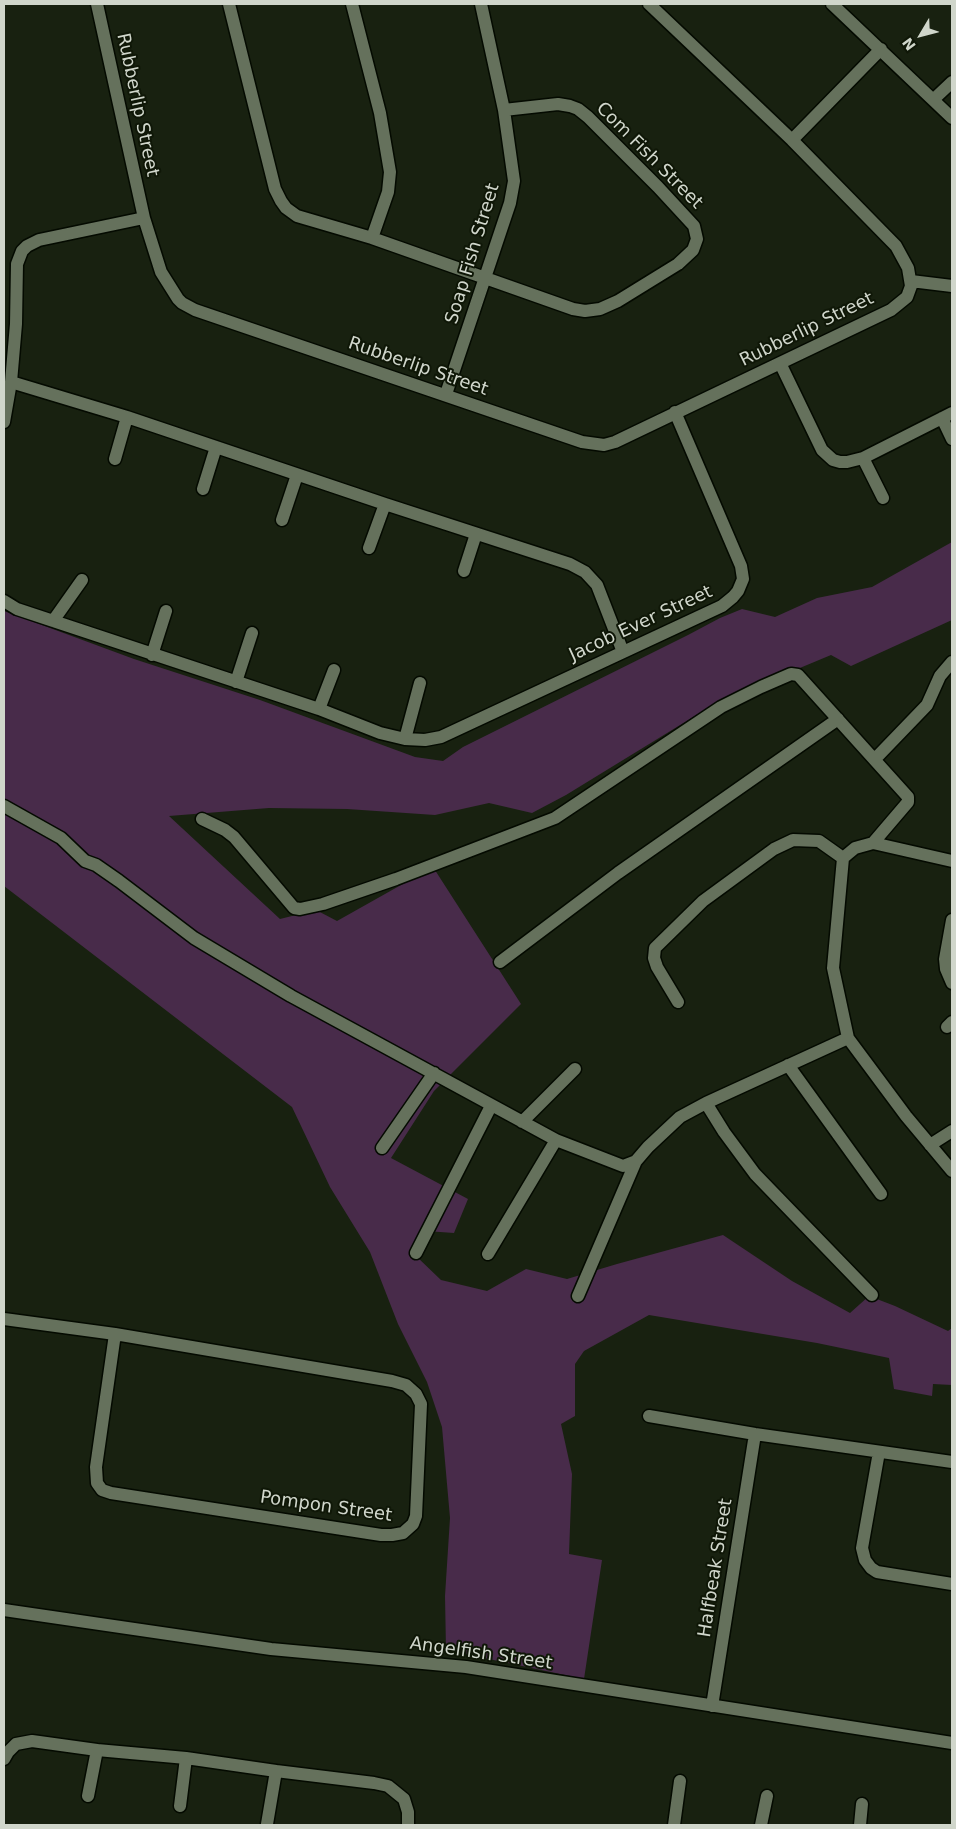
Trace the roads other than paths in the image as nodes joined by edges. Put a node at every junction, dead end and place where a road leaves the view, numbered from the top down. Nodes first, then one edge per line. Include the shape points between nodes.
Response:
1 (97, 4) edge
2 (229, 4) edge
3 (352, 4) edge
4 (481, 4) edge
5 (649, 4) edge
6 (832, 4) edge
7 (881, 50) junction
8 (952, 82) edge
9 (934, 99) junction
10 (504, 110) junction
11 (952, 118) edge
12 (792, 140) junction
13 (144, 218) junction
14 (372, 238) junction
15 (486, 278) junction
16 (911, 281) junction
17 (952, 286) edge
18 (780, 363) junction
19 (11, 382) junction
20 (446, 394) junction
21 (675, 412) junction
22 (127, 416) junction
23 (947, 416) edge
24 (4, 422) edge
25 (952, 439) edge
26 (216, 447) junction
27 (115, 458) dead end
28 (863, 458) junction
29 (297, 475) junction
30 (204, 489) dead end
31 (883, 498) dead end
32 (384, 504) junction
33 (282, 520) dead end
34 (476, 534) junction
35 (369, 548) dead end
36 (464, 571) dead end
37 (82, 580) dead end
38 (4, 601) edge
39 (166, 611) dead end
40 (53, 621) junction
41 (252, 633) dead end
42 (623, 652) junction
43 (152, 655) junction
44 (952, 662) edge
45 (334, 670) dead end
46 (236, 682) junction
47 (420, 683) dead end
48 (319, 709) junction
49 (838, 719) junction
50 (405, 739) junction
51 (875, 759) junction
52 (4, 806) edge
53 (202, 819) dead end
54 (873, 843) junction
55 (843, 858) junction
56 (952, 861) edge
57 (952, 920) edge
58 (500, 962) dead end
59 (952, 983) edge
60 (678, 1002) dead end
61 (848, 1038) junction
62 (788, 1065) junction
63 (575, 1069) dead end
64 (434, 1073) junction
65 (706, 1103) junction
66 (491, 1106) junction
67 (522, 1122) junction
68 (952, 1132) edge
69 (556, 1140) junction
70 (930, 1145) junction
71 (382, 1148) dead end
72 (636, 1161) junction
73 (952, 1171) edge
74 (881, 1194) dead end
75 (416, 1253) dead end
76 (488, 1254) dead end
77 (872, 1295) dead end
78 (578, 1296) dead end
79 (4, 1319) edge
80 (116, 1334) junction
81 (649, 1416) dead end
82 (756, 1434) junction
83 (879, 1452) junction
84 (952, 1462) edge
85 (952, 1584) edge
86 (4, 1610) edge
87 (712, 1706) junction
88 (952, 1743) edge
89 (97, 1750) junction
90 (186, 1758) junction
91 (4, 1759) edge
92 (276, 1771) junction
93 (680, 1781) dead end
94 (88, 1796) dead end
95 (767, 1796) dead end
96 (862, 1804) dead end
97 (180, 1806) dead end
98 (267, 1824) dead end
99 (408, 1825) edge
100 (674, 1825) edge
101 (761, 1825) edge
102 (860, 1825) edge

1 - 13 street, Rubberlip Street
2 - 14 street, Com Fish Street via 278,196 297,216
3 - 14 street via 380,113 390,172 388,192
4 - 10 street, Soap Fish Street
5 - 12 street
6 - 7 street
7 - 9 street
7 - 12 street
8 - 9 street
9 - 11 street
10 - 15 street, Soap Fish Street via 513,163 513,193
10 - 15 street, Com Fish Street via 558,104 578,109 694,226 697,239 693,250 678,264 618,301 592,311 573,309
12 - 16 street via 896,246
13 - 19 street via 39,240 22,251 17,264
13 - 20 street, Rubberlip Street via 161,272 182,303
14 - 15 street, Com Fish Street
15 - 20 street, Soap Fish Street
16 - 17 street
16 - 18 street, Rubberlip Street via 907,297 891,310
18 - 21 street, Rubberlip Street
18 - 28 street via 822,450 840,462
19 - 22 street
19 - 24 street
20 - 21 street, Rubberlip Street via 598,445 616,442
21 - 42 street, Jacob Ever Street via 741,566 743,579 738,591 727,602
22 - 26 street
22 - 27 street
23 - 25 street
23 - 28 street
26 - 29 street
26 - 30 street
28 - 31 street
29 - 32 street
29 - 33 street
32 - 34 street
32 - 35 street
34 - 36 street
34 - 42 street via 570,564 585,572 596,585
37 - 40 street
38 - 40 street, Jacob Ever Street
39 - 43 street
40 - 43 street, Jacob Ever Street
41 - 46 street
42 - 50 street, Jacob Ever Street via 450,734 425,740
43 - 46 street, Jacob Ever Street
44 - 51 street via 940,676 928,705
45 - 48 street
46 - 48 street, Jacob Ever Street
47 - 50 street
48 - 50 street, Jacob Ever Street via 380,733
49 - 51 street
49 - 53 street via 798,675 791,674 721,707 555,818 396,879 300,909 288,902 234,837
49 - 58 street via 618,873
51 - 54 street via 908,797 908,802
52 - 64 street via 61,838 85,861 119,881 194,938 291,996
54 - 55 street via 855,848
54 - 56 street
55 - 60 street via 819,841 793,840 774,848 703,900 655,948 657,967
55 - 61 street via 833,968
57 - 59 street via 945,959
61 - 62 street
61 - 70 street
62 - 65 street
62 - 74 street
63 - 67 street
64 - 66 street
64 - 71 street
65 - 72 street via 680,1118
65 - 77 street via 755,1174
66 - 67 street
66 - 75 street
67 - 69 street
68 - 70 street
69 - 72 street via 623,1166
69 - 76 street
70 - 73 street
72 - 78 street
79 - 80 street, Pompon Street
80 - 80 street, Pompon Street via 406,1386 416,1394 421,1404 413,1524 403,1533 381,1535 102,1490 96,1483 96,1467
81 - 82 street
82 - 83 street
82 - 87 street, Halfbeak Street
83 - 84 street
83 - 85 street via 862,1548 865,1560 877,1572
86 - 87 street, Angelfish Street via 271,1649 466,1667
87 - 88 street, Angelfish Street
89 - 90 street
89 - 91 street via 20,1742 11,1747
89 - 94 street
90 - 92 street
90 - 97 street
92 - 98 street
92 - 99 street via 388,1786 406,1802
93 - 100 street
95 - 101 street
96 - 102 street

